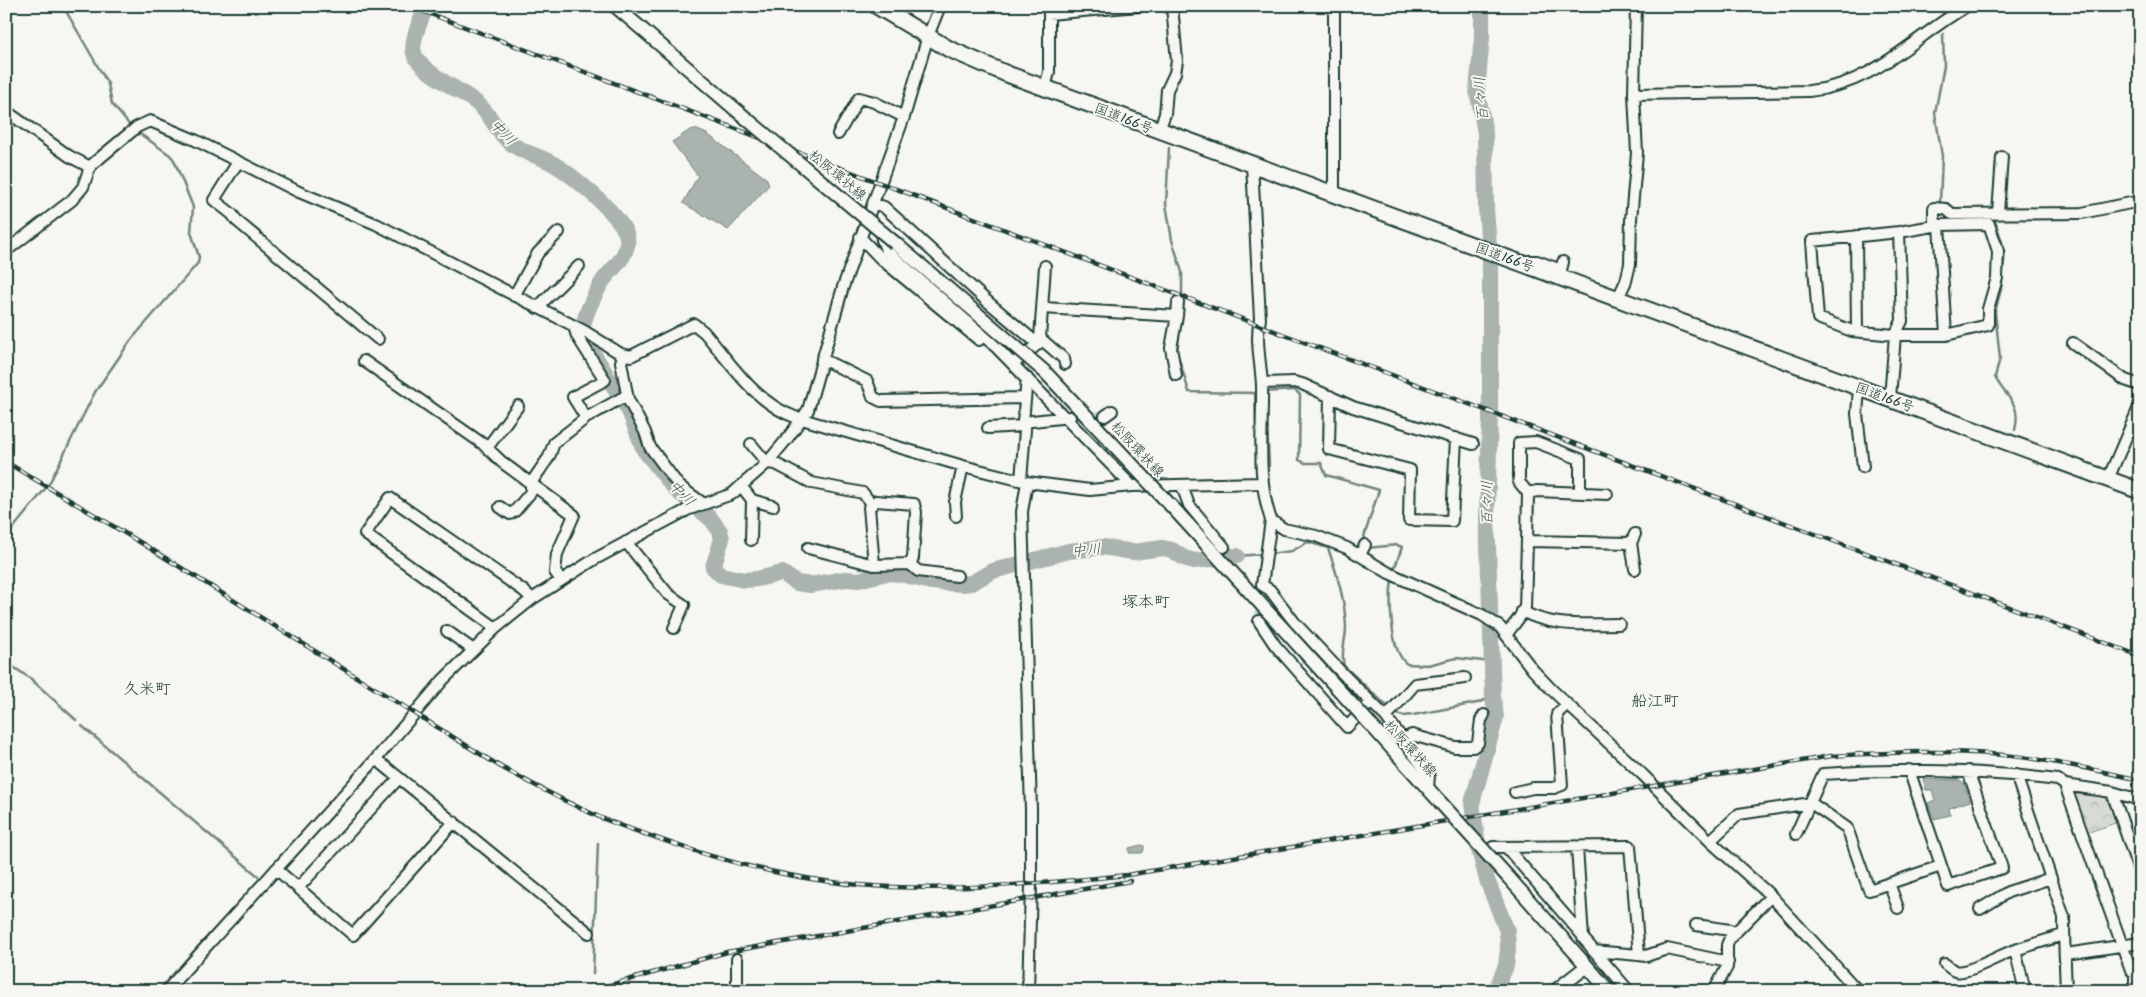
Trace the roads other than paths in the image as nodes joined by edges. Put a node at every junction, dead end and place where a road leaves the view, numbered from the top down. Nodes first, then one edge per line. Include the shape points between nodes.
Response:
1 (615, 6) edge
2 (877, 6) edge
3 (940, 6) edge
4 (1138, 6) edge
5 (1172, 6) edge
6 (1334, 6) edge
7 (1636, 6) edge
8 (1967, 6) edge
9 (1048, 10) edge
10 (928, 36) junction
11 (1045, 88) junction
12 (1634, 94) junction
13 (6, 111) edge
14 (904, 117) junction
15 (1159, 130) junction
16 (838, 134) dead end
17 (2002, 156) dead end
18 (238, 162) junction
19 (1252, 164) junction
20 (90, 167) junction
21 (1334, 194) junction
22 (2140, 201) edge
23 (873, 203) junction
24 (1998, 213) junction
25 (1939, 224) junction
26 (881, 231) junction
27 (558, 232) dead end
28 (1899, 232) junction
29 (1856, 236) junction
30 (860, 237) junction
31 (6, 251) edge
32 (1515, 261) junction
33 (1563, 262) dead end
34 (579, 266) dead end
35 (1045, 266) dead end
36 (514, 296) junction
37 (1618, 298) junction
38 (1178, 302) dead end
39 (537, 308) junction
40 (1044, 308) junction
41 (1177, 316) junction
42 (578, 328) junction
43 (1857, 332) junction
44 (1895, 335) junction
45 (1946, 335) junction
46 (378, 339) dead end
47 (1039, 341) junction
48 (2073, 343) dead end
49 (624, 355) junction
50 (822, 359) junction
51 (364, 361) dead end
52 (1013, 364) junction
53 (1065, 364) dead end
54 (1176, 375) dead end
55 (1027, 378) junction
56 (2140, 385) edge
57 (1859, 388) junction
58 (1262, 389) junction
59 (627, 395) junction
60 (1330, 396) junction
61 (1025, 398) junction
62 (1890, 398) junction
63 (2140, 405) edge
64 (518, 406) dead end
65 (1071, 417) junction
66 (586, 418) junction
67 (802, 418) junction
68 (1023, 424) junction
69 (988, 428) dead end
70 (1456, 438) junction
71 (752, 444) dead end
72 (1473, 444) dead end
73 (487, 448) junction
74 (767, 463) junction
75 (963, 466) junction
76 (1863, 467) dead end
77 (2108, 479) junction
78 (1024, 481) junction
79 (531, 483) junction
80 (1263, 483) junction
81 (1132, 486) junction
82 (1182, 486) junction
83 (742, 487) junction
84 (2140, 491) edge
85 (1528, 493) junction
86 (1580, 493) junction
87 (1607, 494) dead end
88 (752, 500) junction
89 (702, 504) junction
90 (872, 504) junction
91 (773, 506) dead end
92 (500, 507) dead end
93 (956, 516) dead end
94 (1271, 520) junction
95 (751, 540) dead end
96 (1527, 541) junction
97 (626, 542) junction
98 (1224, 547) dead end
99 (808, 548) dead end
100 (874, 564) junction
101 (910, 564) junction
102 (1635, 568) dead end
103 (957, 576) dead end
104 (561, 580) junction
105 (532, 599) junction
106 (1522, 611) junction
107 (1259, 621) tunnel mouth
108 (1619, 624) dead end
109 (496, 628) junction
110 (674, 628) dead end
111 (447, 631) dead end
112 (1506, 635) junction
113 (472, 649) junction
114 (1465, 678) dead end
115 (1371, 702) junction
116 (1567, 704) junction
117 (1387, 715) junction
118 (1484, 715) dead end
119 (1402, 739) junction
120 (376, 759) junction
121 (1909, 770) junction
122 (1968, 771) junction
123 (2016, 775) junction
124 (399, 778) junction
125 (2065, 785) junction
126 (1428, 789) junction
127 (1515, 792) dead end
128 (2112, 792) junction
129 (2140, 800) edge
130 (1811, 803) junction
131 (454, 822) junction
132 (1796, 834) dead end
133 (1710, 841) junction
134 (1493, 847) dead end
135 (1506, 847) junction
136 (1577, 847) junction
137 (1941, 866) junction
138 (276, 869) junction
139 (2140, 874) edge
140 (2051, 878) junction
141 (1889, 883) junction
142 (298, 888) junction
143 (1770, 896) junction
144 (1898, 908) dead end
145 (1980, 909) dead end
146 (1696, 925) dead end
147 (589, 933) dead end
148 (1734, 933) junction
149 (1582, 935) junction
150 (2063, 935) junction
151 (2140, 943) edge
152 (2122, 946) junction
153 (2015, 950) junction
154 (1593, 951) junction
155 (2066, 954) junction
156 (1639, 955) junction
157 (736, 959) dead end
158 (1728, 962) junction
159 (1945, 964) dead end
160 (1587, 966) junction
161 (166, 991) edge
162 (737, 991) edge
163 (1028, 991) edge
164 (1555, 991) edge
165 (1609, 991) edge
166 (1629, 991) edge
167 (1714, 991) edge
168 (1858, 991) edge
169 (2025, 991) edge
170 (2066, 991) edge
171 (2135, 991) edge

1 - 26 main road, 松阪環状線, bridge
2 - 10 highway, 国道166号
3 - 10 street
4 - 9 street
5 - 15 street via 1178,61 1166,90 1165,114
6 - 21 street
7 - 12 street
8 - 12 street via 1873,71 1837,87 1809,92
9 - 11 street via 1049,72
10 - 11 highway, 国道166号 via 978,62
10 - 14 street
11 - 15 highway, 国道166号
12 - 37 street via 1637,154 1630,264
13 - 20 street
14 - 16 street via 859,98
14 - 23 street
15 - 19 highway, 国道166号
17 - 24 street
18 - 20 street via 150,121 134,130
18 - 36 street via 376,224
18 - 46 street via 214,200
19 - 21 highway, 国道166号
19 - 58 street
20 - 31 street via 83,187 72,200
21 - 32 highway, 国道166号
22 - 24 street via 2091,212
23 - 30 street
23 - 47 street via 884,207 988,302
24 - 25 street via 1952,214 1946,209 1934,208 1934,221
25 - 28 street
25 - 45 street
25 - 45 street via 1988,224 1998,251 1997,278 1988,309 1988,325
26 - 52 street via 886,250
26 - 126 main road, 松阪環状線, bridge via 1045,372
27 - 36 street via 538,252
28 - 29 street
28 - 44 street via 1902,321
29 - 43 street
29 - 43 street via 1812,241 1818,318
30 - 50 street
30 - 55 street via 881,259
32 - 33 street via 1537,261 1561,270
32 - 37 highway, 国道166号
34 - 39 street
35 - 40 street
36 - 39 street
37 - 57 highway, 国道166号
38 - 41 street
39 - 42 street
40 - 41 street
40 - 47 street
41 - 54 street via 1171,348
42 - 49 street
42 - 66 street via 578,336 605,380 573,397
43 - 44 street
44 - 45 street
44 - 62 street
47 - 52 street
47 - 53 street
48 - 56 street via 2125,380
49 - 59 street via 621,362
49 - 67 street via 631,356 694,324 760,397 780,412
50 - 61 street via 867,381 873,397 881,401
50 - 67 street via 808,410
51 - 73 street
52 - 55 street
55 - 61 street
55 - 65 street
57 - 62 highway, 国道166号
57 - 76 street via 1856,414
58 - 60 street via 1294,382
58 - 80 street
59 - 66 street
59 - 89 street via 650,447 679,486
60 - 70 street via 1353,407
60 - 70 street via 1329,449 1410,470 1409,520 1452,520
61 - 68 street
62 - 77 highway, 国道166号
63 - 77 street
64 - 73 street
65 - 68 street
65 - 81 street
66 - 79 street via 554,444
67 - 74 street
67 - 75 street
68 - 69 street
68 - 78 street
70 - 72 street
71 - 74 street
73 - 79 street
74 - 83 street
74 - 90 street via 776,464 812,483 863,492
75 - 78 street
75 - 93 street via 955,502
77 - 84 highway, 国道166号
78 - 81 street via 1090,490
78 - 163 street via 1022,512 1031,810
79 - 92 street via 530,492 515,512 510,514
79 - 104 street via 574,515 558,554 555,572
80 - 82 street
80 - 94 street
81 - 82 street
82 - 98 street via 1189,505
83 - 88 street
83 - 89 street via 726,497
85 - 86 street
85 - 86 street via 1518,482 1519,443 1536,442 1580,458
85 - 96 street
86 - 87 street
88 - 91 street
88 - 95 street
89 - 97 street
90 - 100 street via 869,522
90 - 101 street via 876,501 914,504 913,558
94 - 112 street via 1284,529 1363,550 1389,573 1482,615 1498,625
94 - 115 street via 1262,585
96 - 102 street via 1633,539
96 - 106 street via 1525,607
97 - 104 street
97 - 110 street via 668,594 684,605
99 - 100 street
100 - 101 street
101 - 103 street via 918,570
104 - 105 street
105 - 109 street
105 - 109 street via 390,498 365,534
106 - 108 street via 1556,624
106 - 112 street
107 - 115 street via 1275,646 1347,726
109 - 113 street
111 - 113 street
112 - 116 street via 1533,670
113 - 120 street
114 - 117 street via 1415,684
115 - 117 street
116 - 127 street via 1557,714 1562,785
116 - 133 street
117 - 119 street
118 - 119 street via 1478,743 1473,747 1455,747 1412,735
119 - 126 street via 1429,775
120 - 124 street
120 - 138 street
121 - 122 street
121 - 130 street via 1823,774
121 - 137 street
122 - 123 street
122 - 137 street via 2002,868 1948,886
123 - 125 street via 2058,780
123 - 140 street
124 - 131 street
124 - 142 street
125 - 128 street
125 - 152 street
126 - 160 main road, 松阪環状線, bridge
128 - 129 street
128 - 139 street
130 - 132 street
130 - 133 street via 1739,814
130 - 141 street via 1847,828 1869,890
131 - 142 street via 353,935
131 - 147 street
133 - 143 street
134 - 135 street
135 - 136 street
135 - 149 street
136 - 149 street
136 - 156 street via 1630,846
137 - 141 street
138 - 142 street
138 - 161 street
140 - 145 street via 2008,892
140 - 150 street via 2064,917
141 - 144 street
143 - 148 street
143 - 168 street
146 - 148 street
148 - 158 street via 1727,945
149 - 154 street
150 - 153 street
150 - 155 street
151 - 152 street
152 - 155 street
152 - 171 street via 2134,972
153 - 159 street via 1963,970 1956,971
153 - 169 street
154 - 156 street
154 - 166 street
155 - 170 street
156 - 158 street via 1667,949
157 - 162 street
158 - 167 street
160 - 164 main road
160 - 165 main road, 松阪環状線

